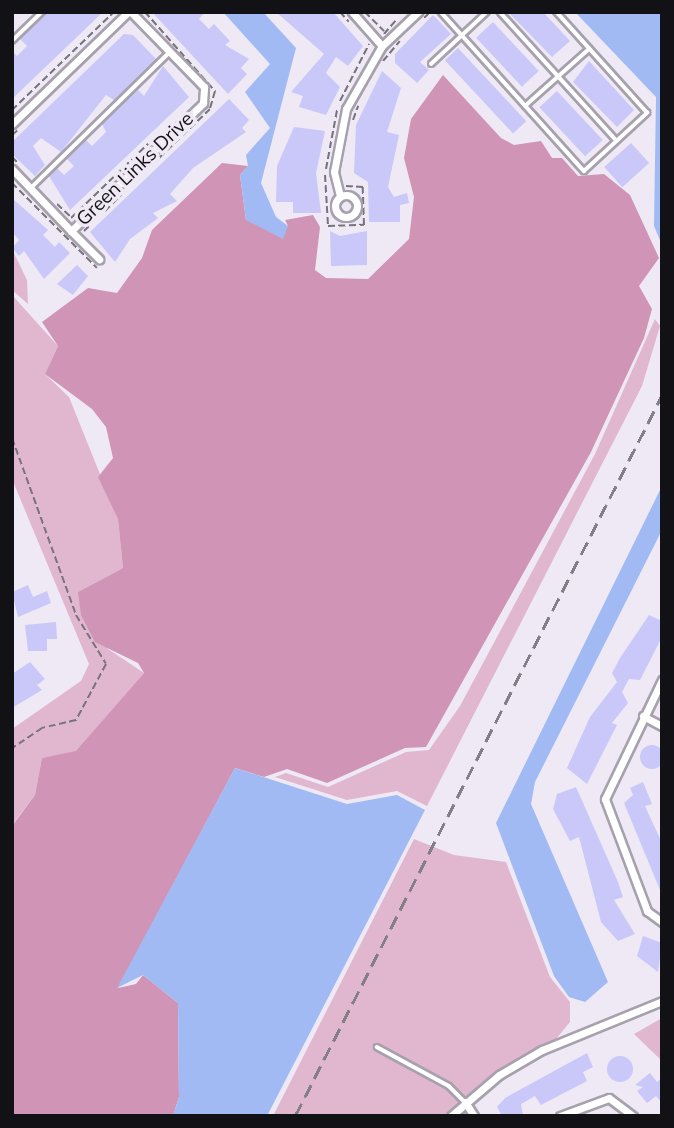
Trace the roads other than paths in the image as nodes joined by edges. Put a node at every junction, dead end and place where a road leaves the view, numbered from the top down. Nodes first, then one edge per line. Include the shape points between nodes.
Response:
1 (42, 12) edge
2 (130, 12) edge
3 (352, 12) edge
4 (418, 12) edge
5 (441, 12) edge
6 (487, 12) edge
7 (500, 12) edge
8 (556, 12) edge
9 (462, 35) junction
10 (12, 41) edge
11 (382, 46) junction
12 (589, 48) junction
13 (171, 52) junction
14 (431, 64) dead end
15 (558, 76) junction
16 (526, 106) junction
17 (12, 124) edge
18 (617, 141) junction
19 (12, 169) edge
20 (30, 188) junction
21 (340, 196) dead end
22 (74, 229) junction
23 (99, 259) dead end
24 (662, 680) edge
25 (643, 716) junction
26 (662, 726) edge
27 (662, 922) edge
28 (662, 1001) edge
29 (377, 1047) dead end
30 (465, 1102) junction
31 (450, 1116) edge
32 (474, 1116) edge
33 (560, 1116) edge
34 (633, 1116) edge

1 - 10 lane
2 - 13 street, Green Links Drive
2 - 17 street
3 - 11 street
4 - 11 street
5 - 9 lane
6 - 9 lane
7 - 15 lane
8 - 12 lane
9 - 14 lane
9 - 16 lane
11 - 21 street via 341,126 334,172
12 - 15 lane
12 - 18 lane via 647,113
13 - 20 lane
13 - 22 street, Green Links Drive via 204,87 203,103
15 - 16 lane
15 - 18 lane
16 - 18 lane via 584,171
19 - 20 street, Green Links Drive
20 - 22 street, Green Links Drive
22 - 23 street, Green Links Drive
24 - 25 street
25 - 26 street
25 - 27 street via 605,799 647,911
28 - 30 street via 542,1050
29 - 30 lane via 449,1086
30 - 31 street
30 - 32 street
33 - 34 street via 609,1098

